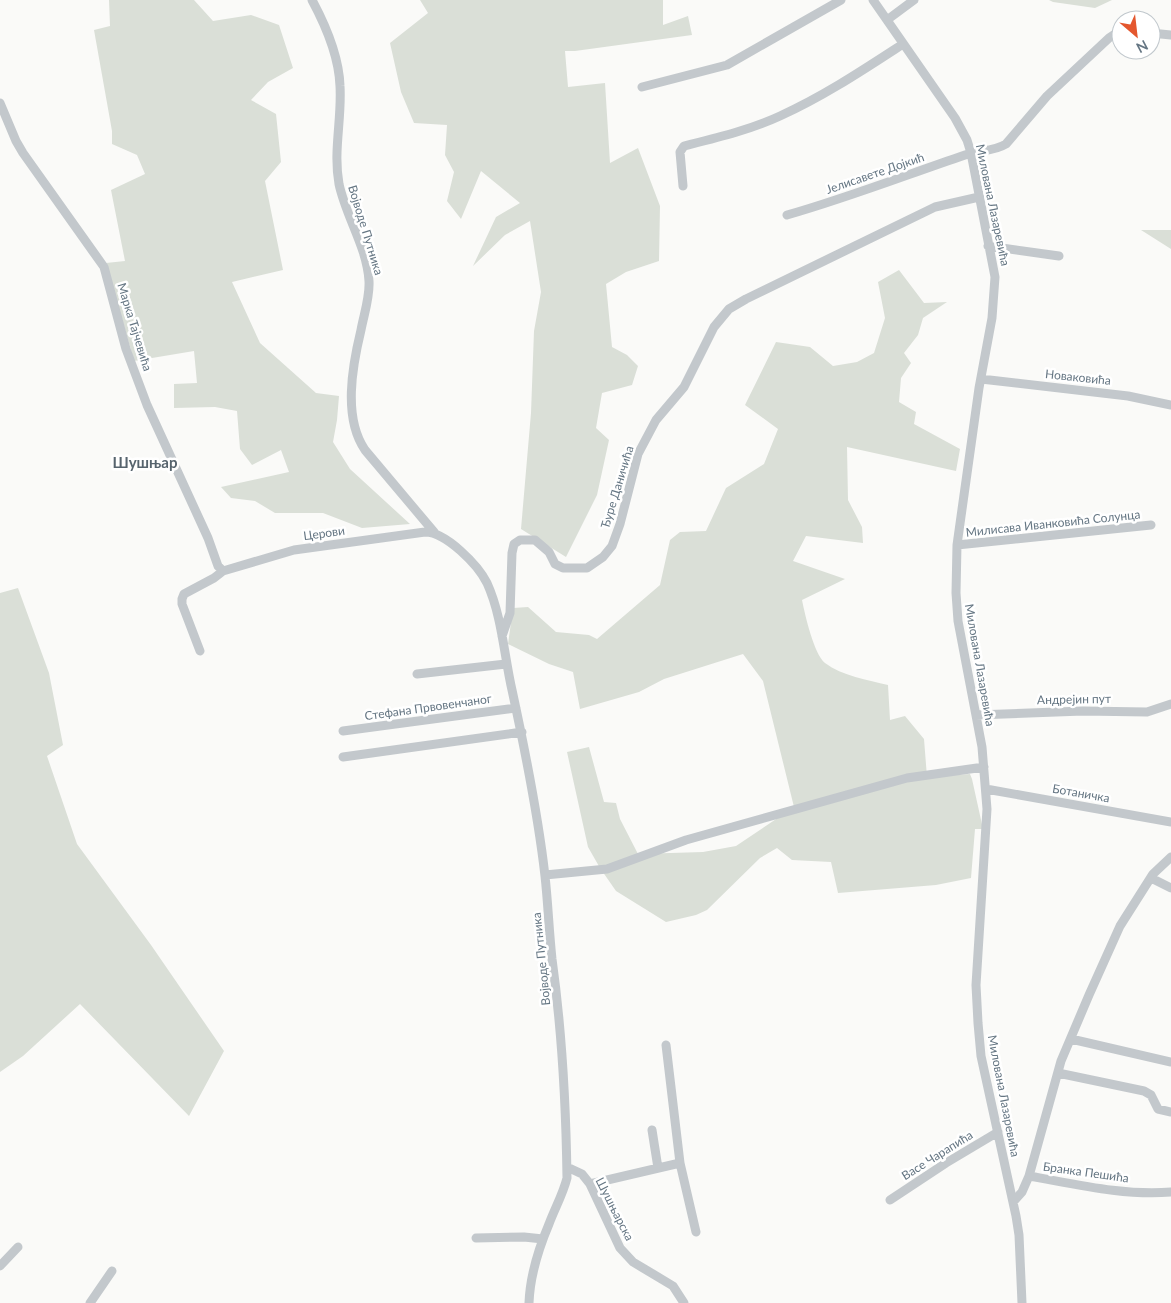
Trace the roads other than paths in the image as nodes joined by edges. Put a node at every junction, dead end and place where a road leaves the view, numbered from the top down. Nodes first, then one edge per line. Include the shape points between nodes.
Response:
1 (312, 0) edge
2 (841, 0) edge
3 (873, 0) edge
4 (914, 0) edge
5 (887, 20) junction
6 (1111, 37) edge
7 (903, 44) junction
8 (642, 87) dead end
9 (0, 103) edge
10 (971, 152) junction
11 (683, 186) dead end
12 (979, 196) junction
13 (787, 215) dead end
14 (988, 246) junction
15 (1059, 256) dead end
16 (981, 379) junction
17 (1171, 405) edge
18 (1151, 525) dead end
19 (434, 532) junction
20 (958, 545) junction
21 (223, 571) junction
22 (501, 639) junction
23 (200, 651) dead end
24 (506, 664) junction
25 (417, 674) dead end
26 (1171, 704) edge
27 (516, 708) junction
28 (976, 715) junction
29 (343, 731) dead end
30 (522, 732) junction
31 (343, 757) dead end
32 (984, 766) junction
33 (986, 789) junction
34 (1171, 822) edge
35 (1171, 856) edge
36 (545, 875) junction
37 (1151, 878) junction
38 (1171, 888) edge
39 (1070, 1039) junction
40 (666, 1045) dead end
41 (1171, 1062) edge
42 (1058, 1073) junction
43 (1171, 1112) edge
44 (652, 1130) dead end
45 (998, 1132) junction
46 (680, 1163) junction
47 (567, 1167) junction
48 (658, 1168) junction
49 (1029, 1176) junction
50 (590, 1184) junction
51 (1171, 1192) edge
52 (890, 1200) dead end
53 (1013, 1202) junction
54 (696, 1232) dead end
55 (476, 1238) dead end
56 (543, 1239) junction
57 (18, 1247) dead end
58 (0, 1266) edge
59 (112, 1271) dead end
60 (90, 1303) edge
61 (529, 1303) edge
62 (684, 1303) edge
63 (1022, 1303) edge

1 - 19 street, Војводе Путника via 333,46 338,67 338,173 343,201 369,282 356,350 350,410 365,450
2 - 8 street via 727,65
3 - 5 street, Милована Лазаревића
4 - 5 street
5 - 7 street, Милована Лазаревића
6 - 10 street, Јелисавете Дојкић via 1047,96 1006,144 998,149
7 - 10 street, Милована Лазаревића via 955,118
7 - 11 street via 830,91 778,117 684,146 680,152
9 - 21 street, Марка Тајчевића via 16,141 104,266 126,349 143,395
10 - 12 street, Милована Лазаревића
10 - 13 street, Јелисавете Дојкић
12 - 14 street, Милована Лазаревића
12 - 22 street, Ђуре Даничића via 935,207 729,309 714,327 684,388 656,420 638,454 620,524 612,546 602,557 587,568 563,568 555,564 549,552 535,540 520,540 514,544 510,613
14 - 15 street
14 - 16 street, Милована Лазаревића via 995,277 992,318
16 - 17 street, Новаковића via 1128,396
16 - 20 street, Милована Лазаревића
18 - 20 street, Милисава Иванковића Солунца
19 - 21 street, Церови via 294,550
19 - 22 street, Војводе Путника via 467,556 487,583
20 - 28 street, Милована Лазаревића via 957,610
21 - 23 street, Церови via 186,592 182,599
22 - 24 street, Војводе Путника
24 - 25 street
24 - 27 street, Војводе Путника
26 - 28 street, Андрејин пут via 1147,712
27 - 29 street, Стефана Првовенчаног
27 - 30 street, Војводе Путника
28 - 32 street, Милована Лазаревића
30 - 31 street
30 - 36 street, Војводе Путника
32 - 33 street, Милована Лазаревића
32 - 36 street via 907,778 686,840 607,869
33 - 34 street, Ботаничка
33 - 45 street, Милована Лазаревића via 976,985 981,1056
35 - 37 street
36 - 47 street, Војводе Путника via 558,1008
37 - 38 street
37 - 39 street via 1120,926
39 - 41 street
39 - 42 street
40 - 46 street
42 - 43 street via 1144,1091 1151,1095 1158,1109
42 - 49 street
44 - 48 street
45 - 52 street, Васе Чарапића
45 - 53 street, Милована Лазаревића
46 - 48 street
46 - 54 street
47 - 50 street, Шушњарска via 582,1174
47 - 56 street, Војводе Путника via 568,1178
48 - 50 street
49 - 51 street, Бранка Пешића via 1144,1193
49 - 53 street, Бранка Пешића
50 - 62 street, Шушњарска via 620,1248 633,1262 673,1286
53 - 63 street, Милована Лазаревића via 1019,1235
55 - 56 street
56 - 61 street, Војводе Путника via 533,1271
57 - 58 street
59 - 60 street

